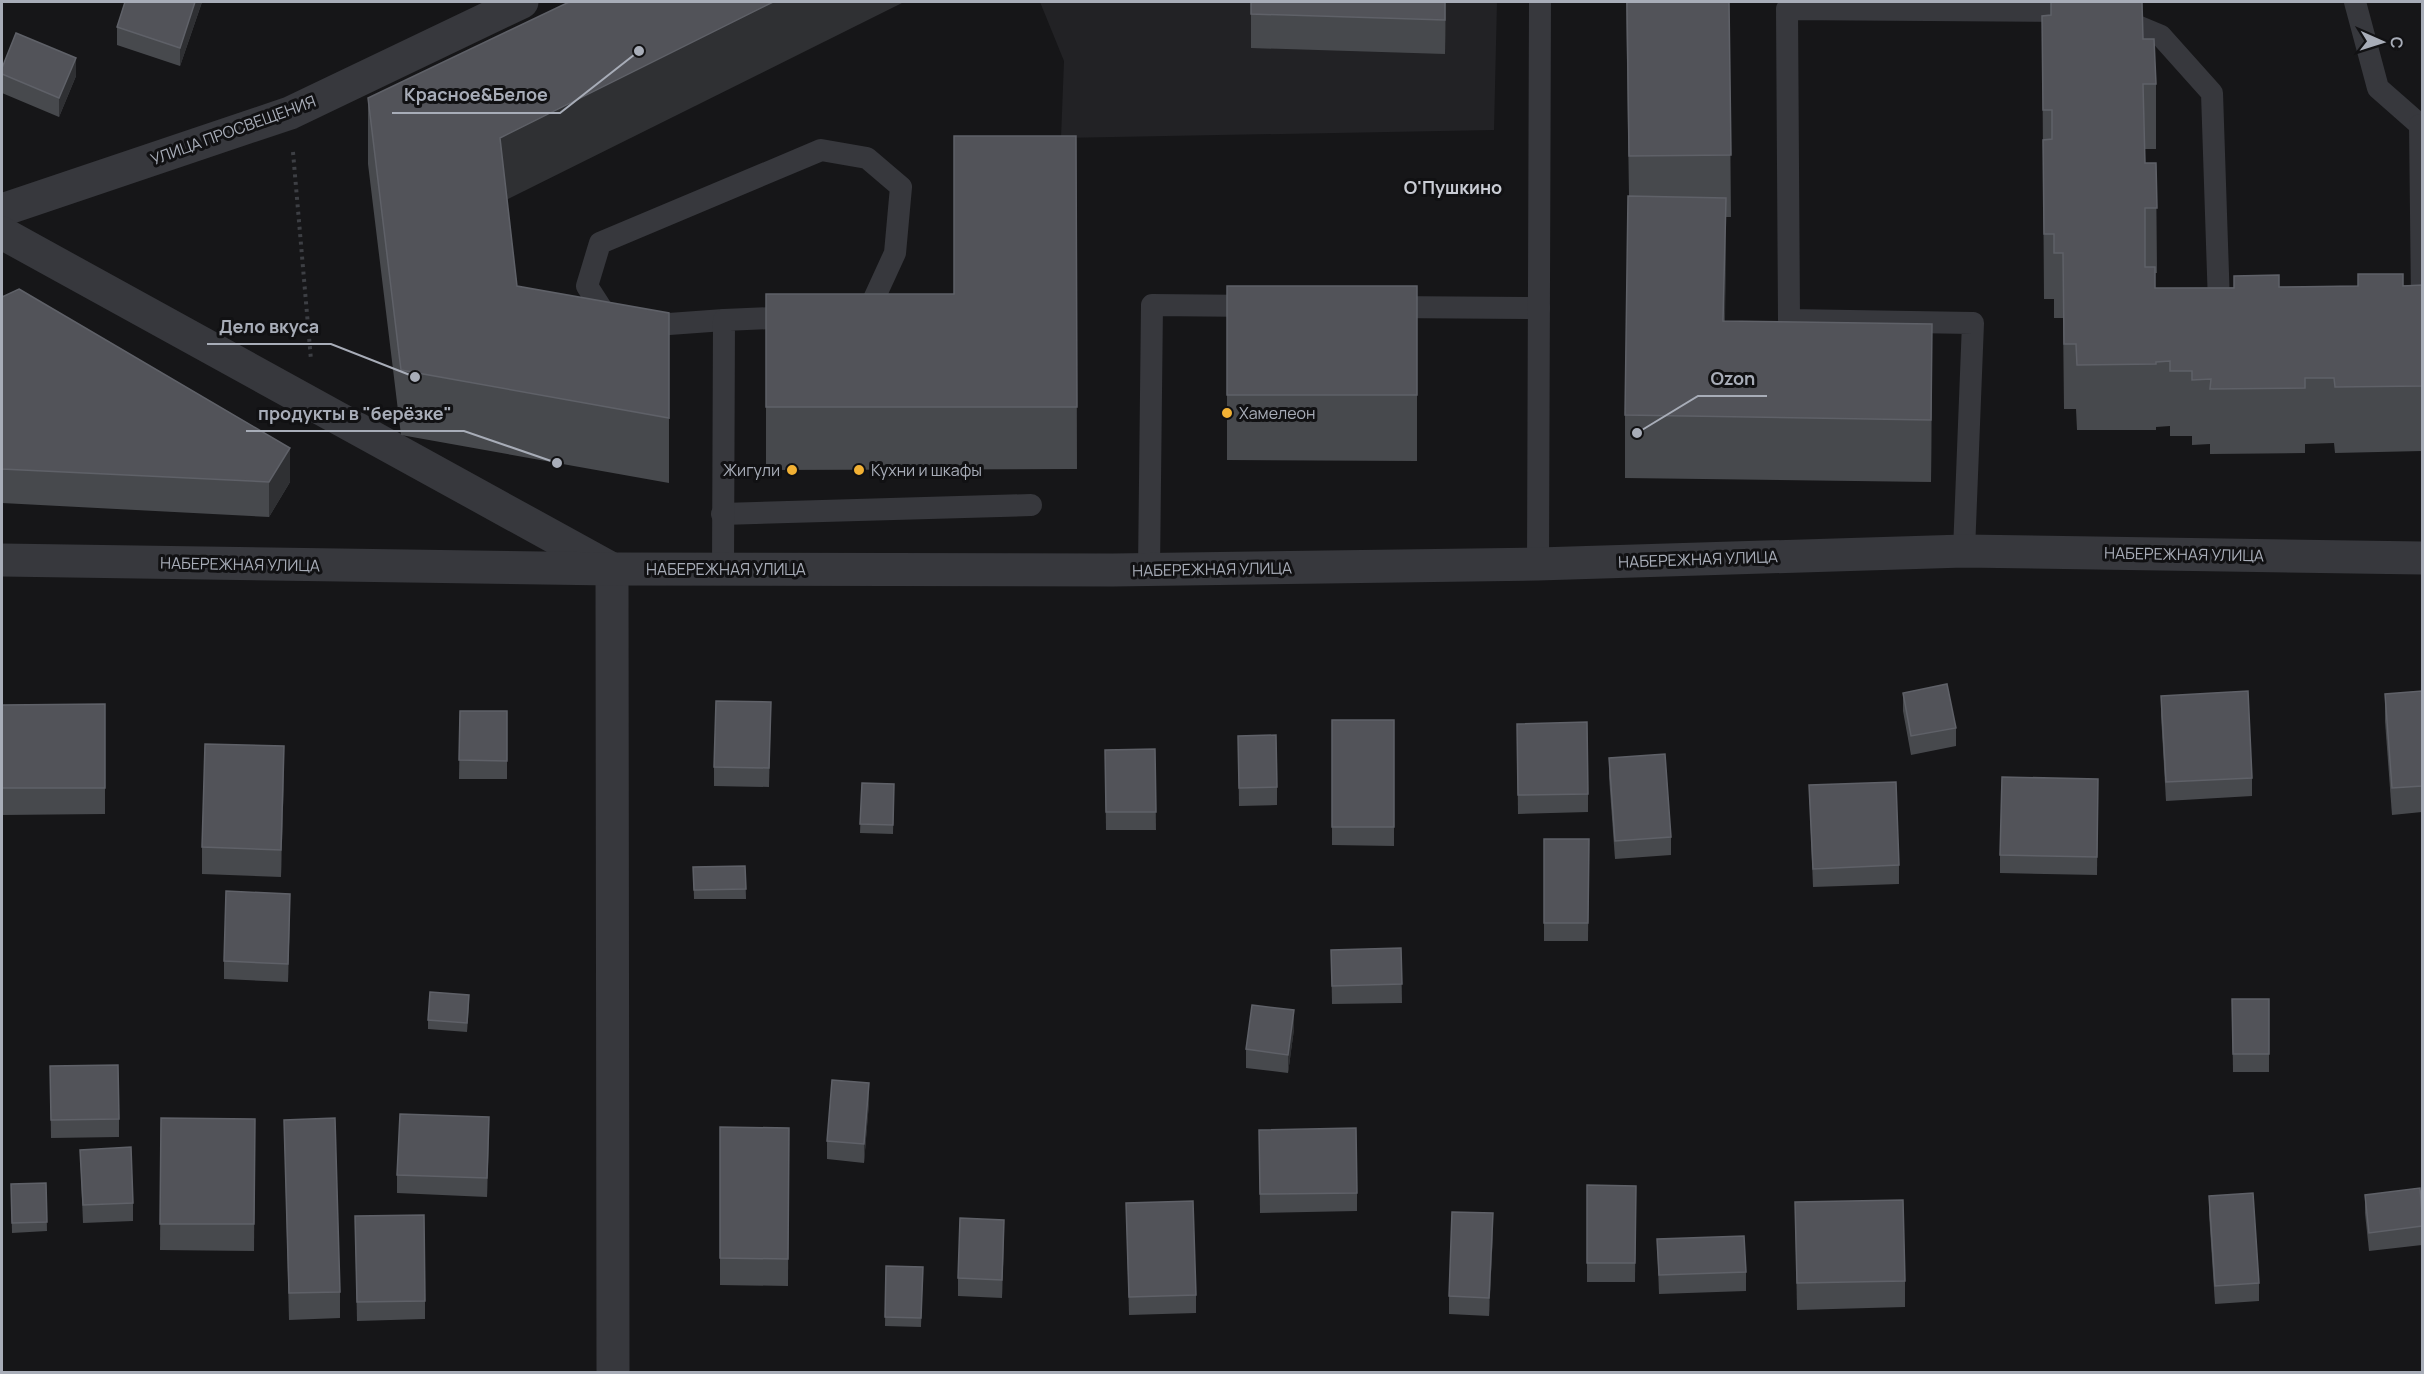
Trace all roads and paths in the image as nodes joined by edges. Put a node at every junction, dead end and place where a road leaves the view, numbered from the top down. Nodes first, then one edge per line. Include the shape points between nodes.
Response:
1 (522, 2) edge
2 (1540, 2) edge
3 (2355, 2) edge
4 (2101, 6) edge
5 (290, 112) junction
6 (2421, 125) edge
7 (2, 210) edge
8 (2, 233) edge
9 (2386, 301) edge
10 (2255, 303) edge
11 (1281, 306) edge
12 (1363, 306) edge
13 (1539, 308) junction
14 (724, 320) junction
15 (315, 406) junction
16 (1031, 505) dead end
17 (722, 514) junction
18 (1964, 551) junction
19 (2422, 558) edge
20 (2, 560) edge
21 (1538, 564) junction
22 (612, 569) junction
23 (723, 569) junction
24 (1149, 570) junction
25 (613, 1372) edge

1 - 5 street, УЛИЦА ПРОСВЕЩЕНИЯ
2 - 13 lane
3 - 6 lane via 2378,88
4 - 10 lane via 2162,36 2212,93 2219,304
4 - 18 lane via 1787,9 1789,321 1973,323
5 - 7 street, УЛИЦА ПРОСВЕЩЕНИЯ
5 - 15 path
6 - 9 lane via 2422,300
8 - 15 street
11 - 24 lane via 1152,304
12 - 13 lane
13 - 21 lane
14 - 14 lane via 867,314 895,253 901,187 867,158 821,150 600,243 587,286 614,328
14 - 17 lane
15 - 22 street
16 - 17 lane
17 - 23 lane
18 - 19 street, НАБЕРЕЖНАЯ УЛИЦА
18 - 21 street, НАБЕРЕЖНАЯ УЛИЦА
20 - 22 street, НАБЕРЕЖНАЯ УЛИЦА
21 - 24 street, НАБЕРЕЖНАЯ УЛИЦА
22 - 23 street, НАБЕРЕЖНАЯ УЛИЦА
22 - 25 street
23 - 24 street, НАБЕРЕЖНАЯ УЛИЦА

